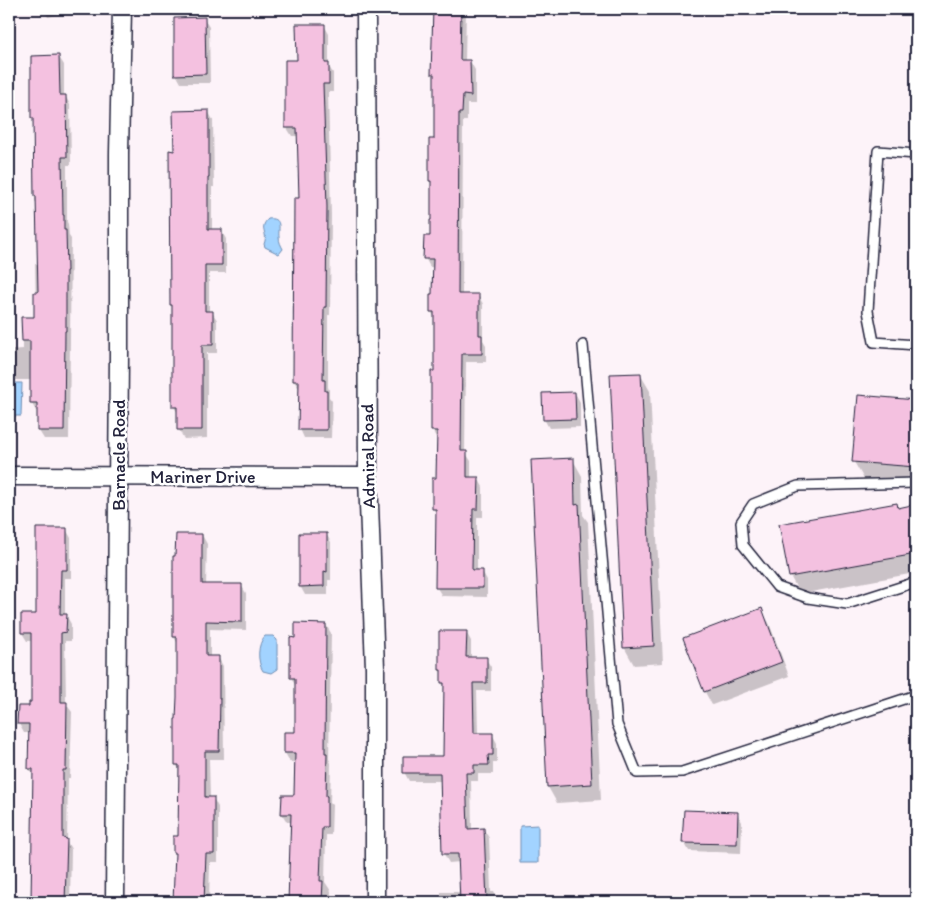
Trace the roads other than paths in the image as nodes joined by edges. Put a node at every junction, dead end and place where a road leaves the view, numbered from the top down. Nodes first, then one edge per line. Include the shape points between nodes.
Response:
1 (122, 9) edge
2 (366, 9) edge
3 (916, 154) edge
4 (916, 345) edge
5 (583, 346) dead end
6 (9, 476) edge
7 (118, 477) junction
8 (368, 477) junction
9 (916, 483) edge
10 (916, 582) edge
11 (916, 695) edge
12 (116, 902) edge
13 (376, 902) edge

1 - 7 street, Barnacle Road
2 - 8 street, Admiral Road
3 - 4 lane via 878,151 868,312 874,342
5 - 11 lane via 617,724 637,773 682,772
6 - 7 street, Mariner Drive
7 - 8 street, Mariner Drive
7 - 12 street, Barnacle Road
8 - 13 street, Admiral Road via 375,668
9 - 10 lane via 798,486 753,504 741,522 743,545 777,587 808,598 846,604

